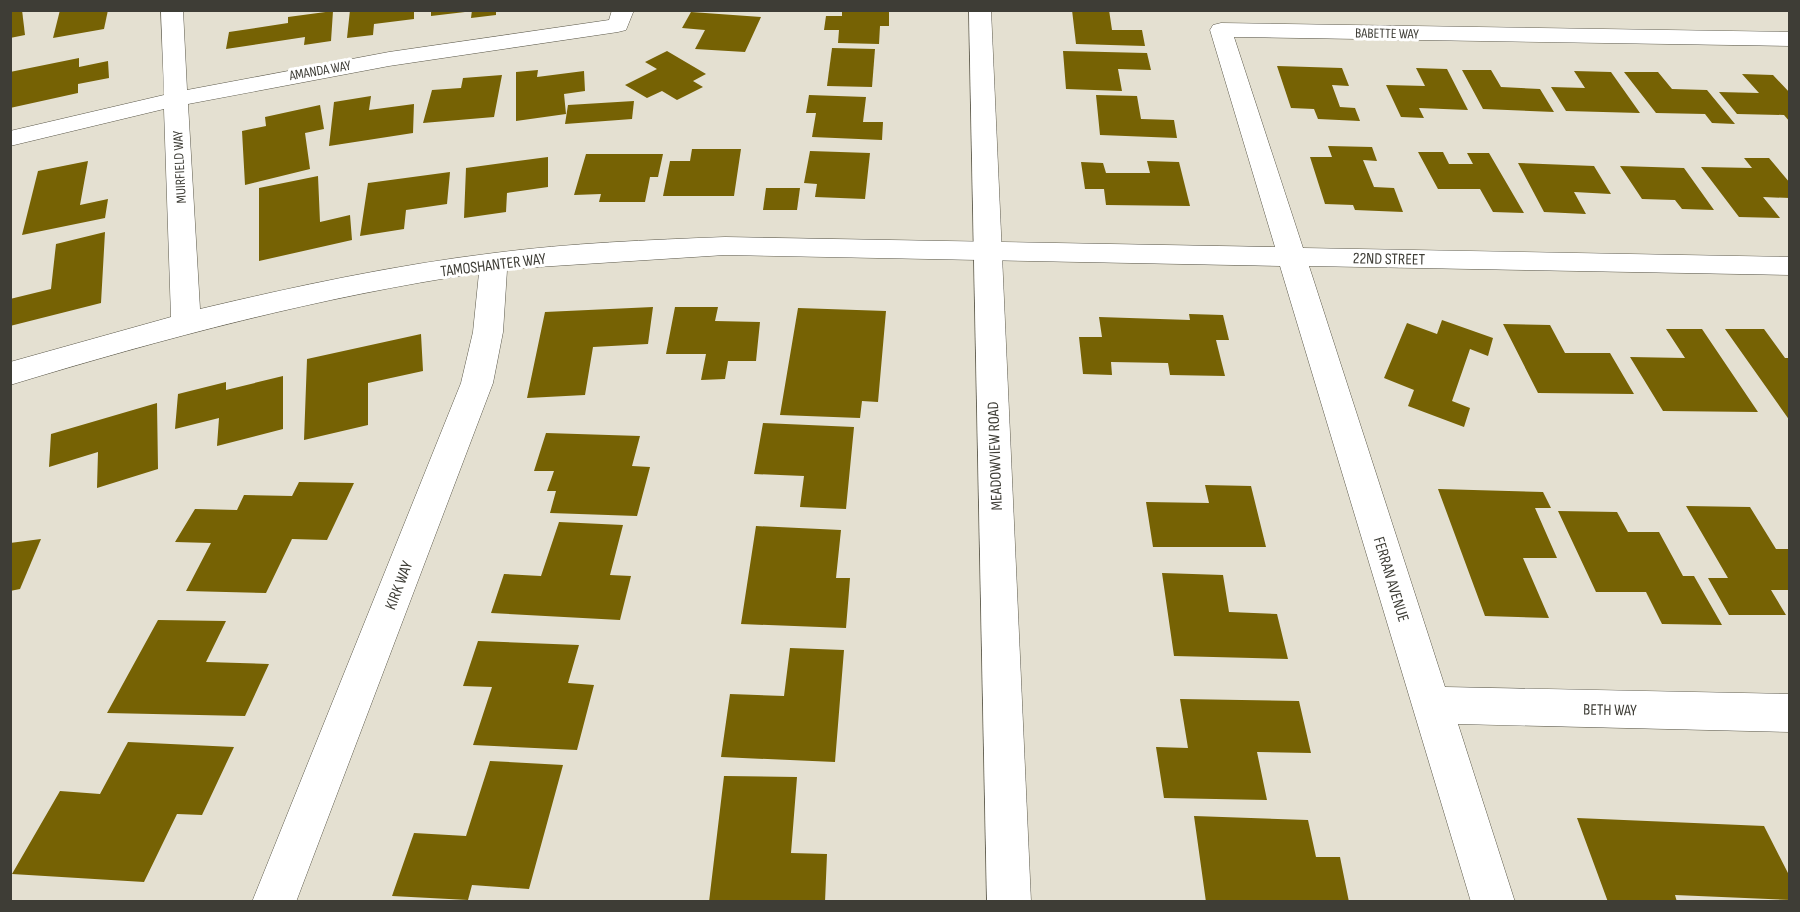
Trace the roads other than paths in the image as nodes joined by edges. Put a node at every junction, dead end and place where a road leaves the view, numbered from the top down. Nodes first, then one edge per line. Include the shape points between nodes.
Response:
1 (172, 10) edge
2 (623, 10) edge
3 (980, 10) edge
4 (1790, 39) edge
5 (176, 99) junction
6 (10, 139) edge
7 (988, 250) junction
8 (1292, 256) junction
9 (494, 262) junction
10 (1790, 266) edge
11 (186, 323) junction
12 (10, 374) edge
13 (1431, 705) junction
14 (1790, 713) edge
15 (274, 902) edge
16 (1009, 902) edge
17 (1493, 902) edge

1 - 5 street, MUIRFIELD WAY
2 - 5 street, AMANDA WAY via 618,24 403,55
3 - 7 street, MEADOWVIEW ROAD
4 - 8 street, BABETTE WAY via 1221,30
5 - 6 street, AMANDA WAY
5 - 11 street, MUIRFIELD WAY
7 - 8 street, 22ND STREET
7 - 9 street, TAMOSHANTER WAY via 725,246
7 - 16 street, MEADOWVIEW ROAD
8 - 10 street, 22ND STREET
8 - 13 street, FERRAN AVENUE
9 - 11 street, TAMOSHANTER WAY via 300,296
9 - 15 street, KIRK WAY via 489,332 477,383
11 - 12 street, TAMOSHANTER WAY
13 - 14 street, BETH WAY
13 - 17 street, FERRAN AVENUE

